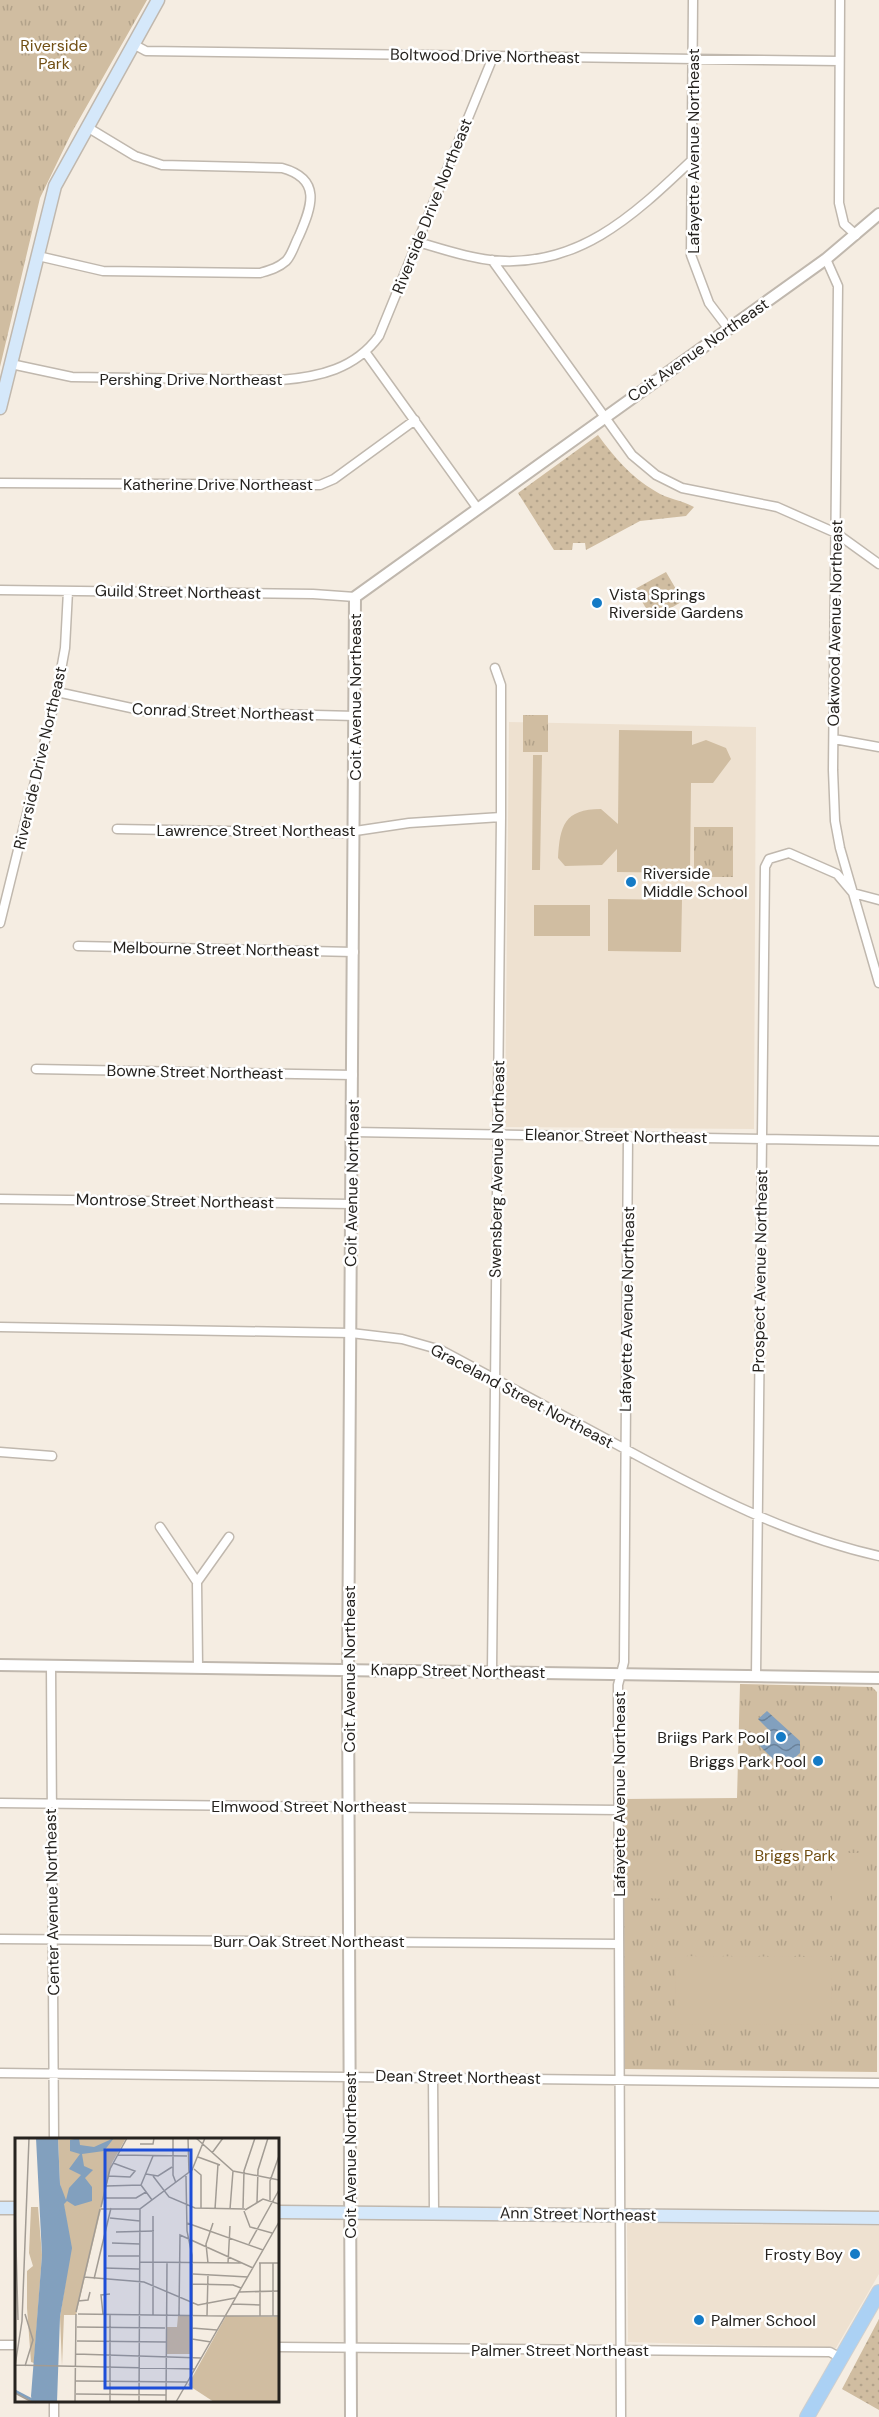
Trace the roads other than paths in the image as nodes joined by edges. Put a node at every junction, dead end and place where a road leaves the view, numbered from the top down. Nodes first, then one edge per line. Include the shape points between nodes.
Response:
1 (158, 0) edge
2 (693, 0) edge
3 (840, 0) edge
4 (133, 44) junction
5 (492, 57) junction
6 (693, 59) junction
7 (839, 61) junction
8 (87, 127) junction
9 (692, 160) junction
10 (879, 214) edge
11 (856, 235) junction
12 (418, 242) junction
13 (38, 256) junction
14 (826, 259) junction
15 (492, 260) junction
16 (728, 328) junction
17 (366, 353) junction
18 (11, 364) junction
19 (0, 408) edge
20 (603, 417) junction
21 (415, 420) junction
22 (0, 483) edge
23 (478, 509) junction
24 (836, 533) junction
25 (879, 564) edge
26 (0, 590) edge
27 (68, 591) junction
28 (355, 597) junction
29 (495, 668) dead end
30 (57, 692) junction
31 (356, 716) junction
32 (834, 739) junction
33 (879, 747) edge
34 (501, 817) junction
35 (117, 829) dead end
36 (355, 832) junction
37 (853, 893) junction
38 (879, 900) edge
39 (0, 923) edge
40 (78, 946) dead end
41 (354, 952) junction
42 (879, 983) edge
43 (36, 1070) dead end
44 (353, 1075) junction
45 (353, 1132) junction
46 (499, 1135) junction
47 (628, 1136) junction
48 (762, 1138) junction
49 (879, 1141) edge
50 (0, 1199) edge
51 (351, 1204) junction
52 (0, 1327) edge
53 (351, 1334) junction
54 (496, 1380) junction
55 (625, 1450) junction
56 (0, 1452) edge
57 (52, 1456) dead end
58 (757, 1516) junction
59 (160, 1527) dead end
60 (229, 1537) dead end
61 (879, 1556) edge
62 (197, 1582) junction
63 (0, 1665) edge
64 (51, 1665) junction
65 (198, 1667) junction
66 (348, 1670) junction
67 (492, 1671) junction
68 (621, 1674) junction
69 (756, 1676) junction
70 (879, 1678) edge
71 (0, 1803) edge
72 (51, 1804) junction
73 (349, 1808) junction
74 (618, 1810) junction
75 (0, 1939) edge
76 (53, 1939) junction
77 (349, 1942) junction
78 (618, 1944) junction
79 (0, 2073) edge
80 (54, 2074) junction
81 (350, 2076) junction
82 (433, 2076) junction
83 (620, 2080) junction
84 (879, 2083) edge
85 (54, 2138) edge
86 (279, 2212) edge
87 (350, 2212) junction
88 (434, 2212) junction
89 (620, 2214) junction
90 (879, 2218) edge
91 (879, 2292) edge
92 (279, 2347) edge
93 (350, 2348) junction
94 (621, 2350) junction
95 (841, 2358) junction
96 (351, 2417) edge
97 (621, 2417) edge
98 (807, 2417) edge

1 - 4 main road
2 - 6 street, Lafayette Avenue Northeast
3 - 7 street
4 - 5 street, Boltwood Drive Northeast via 146,51
4 - 8 main road
5 - 6 street, Boltwood Drive Northeast
5 - 12 street, Riverside Drive Northeast
6 - 7 street, Boltwood Drive Northeast
6 - 9 street, Lafayette Avenue Northeast
7 - 11 street via 840,212 844,224
8 - 13 main road via 55,186
8 - 13 street via 135,156 162,165 294,171 309,188 312,206 288,259 274,270 260,273 103,271
9 - 15 street via 615,227 576,249 545,258
9 - 16 street, Lafayette Avenue Northeast via 691,255 709,303
10 - 11 street, Coit Avenue Northeast
11 - 14 street, Coit Avenue Northeast
12 - 15 street
12 - 17 street, Riverside Drive Northeast via 379,336
13 - 18 main road
14 - 16 street, Coit Avenue Northeast
14 - 24 street, Oakwood Avenue Northeast via 838,286
15 - 20 street
16 - 20 street, Coit Avenue Northeast
17 - 18 street, Pershing Drive Northeast via 310,378 280,380 72,377
17 - 21 street
18 - 19 main road
20 - 23 street, Coit Avenue Northeast
20 - 24 street via 632,455 656,475 681,488 777,507
21 - 22 street, Katherine Drive Northeast via 320,485
21 - 23 street
23 - 28 street, Coit Avenue Northeast
24 - 25 street
24 - 32 street, Oakwood Avenue Northeast
26 - 27 street, Guild Street Northeast
27 - 28 street, Guild Street Northeast
27 - 30 street, Riverside Drive Northeast via 66,638
28 - 31 street, Coit Avenue Northeast
29 - 34 street, Swensberg Avenue Northeast via 501,684
30 - 31 street, Conrad Street Northeast via 145,711
30 - 39 street, Riverside Drive Northeast
31 - 36 street, Coit Avenue Northeast
32 - 33 street
32 - 37 street, Oakwood Avenue Northeast via 835,821
34 - 36 street, Lawrence Street Northeast via 409,822
34 - 46 street, Swensberg Avenue Northeast
35 - 36 street, Lawrence Street Northeast
36 - 41 street, Coit Avenue Northeast
37 - 38 street
37 - 42 street, Oakwood Avenue Northeast
37 - 48 street, Prospect Avenue Northeast via 837,874 789,853 769,859 765,867
40 - 41 street, Melbourne Street Northeast
41 - 44 street, Coit Avenue Northeast
43 - 44 street, Bowne Street Northeast
44 - 45 street, Coit Avenue Northeast
45 - 46 street, Eleanor Street Northeast
45 - 51 street, Coit Avenue Northeast
46 - 47 street, Eleanor Street Northeast
46 - 54 street, Swensberg Avenue Northeast
47 - 48 street, Eleanor Street Northeast
47 - 55 street, Lafayette Avenue Northeast
48 - 49 street, Eleanor Street Northeast
48 - 58 street, Prospect Avenue Northeast
50 - 51 street, Montrose Street Northeast
51 - 53 street, Coit Avenue Northeast
52 - 53 street, Graceland Street Northeast
53 - 54 street, Graceland Street Northeast via 378,1335 428,1346
53 - 66 street, Coit Avenue Northeast
54 - 55 street, Graceland Street Northeast
54 - 67 street, Swensberg Avenue Northeast
55 - 58 street, Graceland Street Northeast
55 - 68 street, Lafayette Avenue Northeast
56 - 57 street
58 - 61 street, Graceland Street Northeast via 807,1536
58 - 69 street, Prospect Avenue Northeast
59 - 62 street
60 - 62 street
62 - 65 street
63 - 64 street, Knapp Street Northeast
64 - 65 street, Knapp Street Northeast
64 - 72 street, Center Avenue Northeast
65 - 66 street, Knapp Street Northeast
66 - 67 street, Knapp Street Northeast
66 - 73 street, Coit Avenue Northeast
67 - 68 street, Knapp Street Northeast
68 - 69 street, Knapp Street Northeast
68 - 74 street, Lafayette Avenue Northeast
69 - 70 street, Knapp Street Northeast
71 - 72 street, Elmwood Street Northeast
72 - 73 street, Elmwood Street Northeast
72 - 76 street, Center Avenue Northeast
73 - 74 street, Elmwood Street Northeast via 360,1805
73 - 77 street, Coit Avenue Northeast
74 - 78 street, Lafayette Avenue Northeast
75 - 76 street, Burr Oak Street Northeast
76 - 77 street, Burr Oak Street Northeast
76 - 80 street, Center Avenue Northeast
77 - 78 street, Burr Oak Street Northeast
77 - 81 street, Coit Avenue Northeast
78 - 83 street, Lafayette Avenue Northeast
79 - 80 street, Dean Street Northeast
80 - 81 street, Dean Street Northeast
80 - 85 street, Center Avenue Northeast
81 - 82 street, Dean Street Northeast
81 - 87 street, Coit Avenue Northeast
82 - 83 street, Dean Street Northeast
82 - 88 street
83 - 84 street, Dean Street Northeast
83 - 89 street, Lafayette Avenue Northeast
86 - 87 main road, Ann Street Northeast
87 - 88 main road, Ann Street Northeast
87 - 93 street, Coit Avenue Northeast
88 - 89 main road, Ann Street Northeast
89 - 90 main road, Ann Street Northeast
89 - 94 street, Lafayette Avenue Northeast
91 - 95 main road
92 - 93 street, Palmer Street Northeast
93 - 94 street, Palmer Street Northeast
93 - 96 street, Coit Avenue Northeast
94 - 95 street, Palmer Street Northeast via 830,2352
94 - 97 street, Lafayette Avenue Northeast
95 - 98 main road

